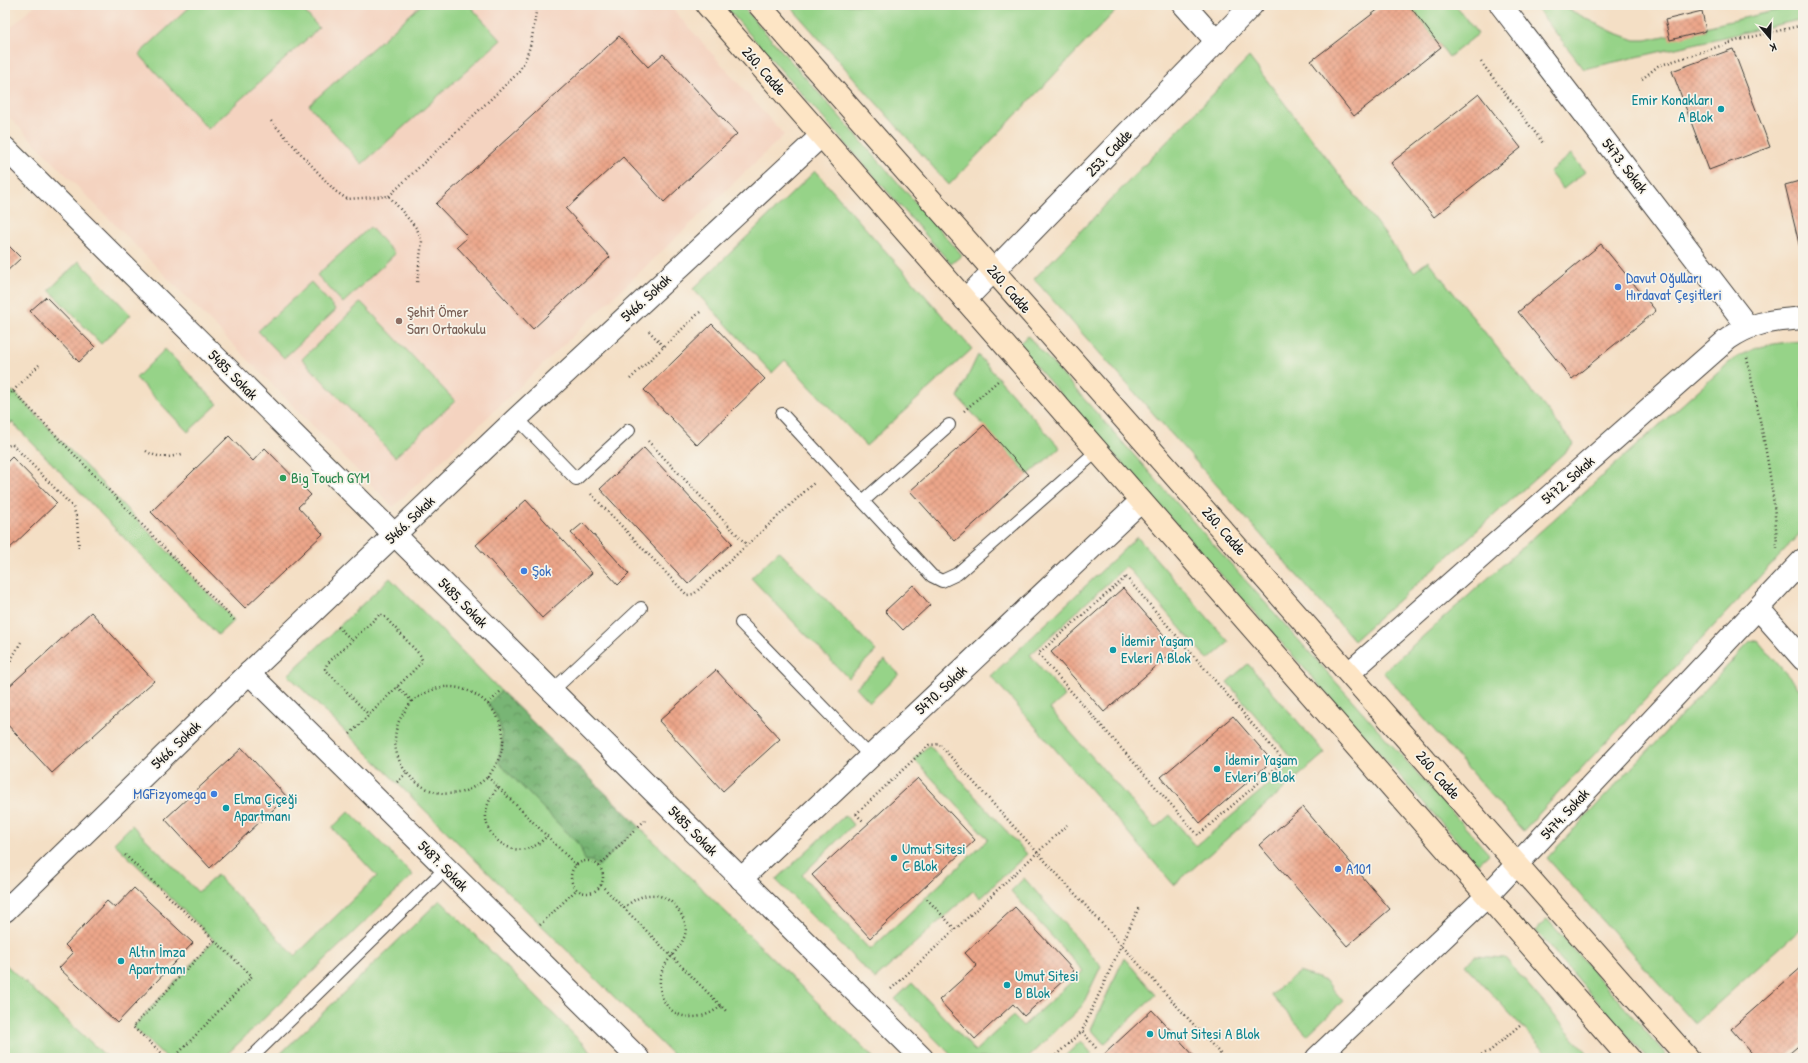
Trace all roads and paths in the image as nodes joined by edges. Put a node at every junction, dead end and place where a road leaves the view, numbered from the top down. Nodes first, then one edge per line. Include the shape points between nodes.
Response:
1 (537, 5) edge
2 (706, 5) edge
3 (760, 5) edge
4 (1184, 5) edge
5 (1252, 5) edge
6 (1501, 5) edge
7 (1803, 25) edge
8 (1217, 42) junction
9 (1481, 62) dead end
10 (1642, 79) dead end
11 (271, 120) dead end
12 (821, 136) junction
13 (1543, 143) dead end
14 (5, 148) edge
15 (389, 196) junction
16 (994, 271) junction
17 (417, 283) dead end
18 (965, 300) junction
19 (700, 312) dead end
20 (1803, 318) edge
21 (1748, 327) junction
22 (649, 331) dead end
23 (664, 347) junction
24 (1745, 351) dead end
25 (39, 365) dead end
26 (630, 379) dead end
27 (999, 380) dead end
28 (13, 390) junction
29 (5, 398) edge
30 (782, 414) dead end
31 (516, 418) junction
32 (949, 425) joint
33 (629, 430) joint
34 (5, 447) edge
35 (146, 451) dead end
36 (1097, 451) junction
37 (184, 453) dead end
38 (831, 466) junction
39 (576, 479) junction
40 (863, 501) junction
41 (1141, 501) junction
42 (395, 535) junction
43 (747, 545) junction
44 (79, 550) dead end
45 (1778, 551) dead end
46 (1803, 560) edge
47 (641, 608) dead end
48 (1758, 608) junction
49 (234, 620) dead end
50 (741, 623) dead end
51 (338, 627) dead end
52 (352, 640) junction
53 (21, 642) dead end
54 (1803, 659) edge
55 (5, 666) edge
56 (249, 673) junction
57 (1349, 673) junction
58 (397, 687) junction
59 (501, 691) dead end
60 (552, 691) junction
61 (412, 701) junction
62 (488, 704) junction
63 (369, 715) junction
64 (348, 736) dead end
65 (870, 756) junction
66 (407, 773) junction
67 (488, 777) junction
68 (396, 783) dead end
69 (498, 788) junction
70 (663, 801) junction
71 (851, 809) dead end
72 (856, 814) junction
73 (863, 821) dead end
74 (1067, 826) dead end
75 (1198, 835) joint
76 (547, 836) junction
77 (1038, 853) junction
78 (125, 855) dead end
79 (576, 865) junction
80 (1518, 865) junction
81 (599, 866) junction
82 (446, 868) junction
83 (741, 879) junction
84 (601, 885) junction
85 (577, 889) junction
86 (1487, 896) junction
87 (927, 899) dead end
88 (1139, 907) dead end
89 (624, 908) junction
90 (5, 911) edge
91 (955, 929) junction
92 (214, 940) junction
93 (522, 943) junction
94 (1121, 944) junction
95 (672, 956) junction
96 (887, 992) dead end
97 (721, 1006) junction
98 (727, 1012) dead end
99 (1521, 1024) dead end
100 (1082, 1031) junction
101 (1096, 1048) dead end
102 (167, 1058) edge
103 (174, 1058) edge
104 (251, 1058) edge
105 (638, 1058) edge
106 (922, 1058) edge
107 (1053, 1058) edge
108 (1224, 1058) edge
109 (1317, 1058) edge
110 (1474, 1058) edge
111 (1629, 1058) edge
112 (1688, 1058) edge

1 - 15 path via 524,66
2 - 12 street, 260. Cadde
3 - 16 street, 260. Cadde
4 - 8 street
5 - 8 street, 253. Cadde
6 - 21 street, 5473. Sokak
7 - 10 path via 1733,42 1658,66
8 - 16 street, 253. Cadde
9 - 13 path
11 - 15 path via 334,192 347,199
12 - 18 street, 260. Cadde
12 - 31 street, 5466. Sokak
14 - 42 street, 5485. Sokak
15 - 17 path via 417,229 422,241
16 - 18 street, 253. Cadde
16 - 57 street, 260. Cadde
18 - 36 street, 260. Cadde
19 - 23 path
20 - 21 street, 5472. Sokak via 1770,321
21 - 57 street, 5472. Sokak via 1718,347
22 - 23 path
23 - 26 path
24 - 45 path via 1773,489
25 - 28 path
27 - 32 path
28 - 29 path
28 - 49 path
30 - 38 lane
31 - 39 lane
31 - 42 street, 5466. Sokak
32 - 40 lane
33 - 39 lane
33 - 43 path via 641,433
34 - 44 path via 12,444 73,507 77,519
35 - 37 path via 158,456 176,457
36 - 40 lane via 957,574 942,581 932,576
36 - 41 street, 260. Cadde
38 - 40 lane
38 - 43 path
39 - 43 path via 687,595 694,594
41 - 65 street, 5470. Sokak
41 - 86 street, 260. Cadde
42 - 56 street, 5466. Sokak
42 - 60 street, 5485. Sokak
46 - 48 street, 5474. Sokak
47 - 60 lane
48 - 54 street
48 - 80 street, 5474. Sokak
50 - 65 lane
51 - 52 path
52 - 58 path via 376,616 384,616 422,660
52 - 63 path via 326,664 325,669
53 - 55 path
56 - 82 street, 5487. Sokak
56 - 90 street, 5466. Sokak
57 - 80 street, 260. Cadde
58 - 61 path
58 - 63 path
59 - 62 path
60 - 70 street, 5485. Sokak
61 - 62 path via 427,691 445,687 463,688 480,696
61 - 66 path via 402,715 396,731 396,748 401,765
62 - 67 path via 501,726 503,744 498,762
63 - 64 path
65 - 83 street, 5470. Sokak
66 - 67 path via 425,788 441,794 458,793
66 - 68 path
67 - 69 path
69 - 76 path
69 - 76 path via 487,807 486,819 489,830 496,840 505,846 528,849
70 - 81 path
70 - 83 street, 5485. Sokak
71 - 72 path
72 - 73 path
72 - 77 path via 929,745 939,744
74 - 77 path
75 - 75 path via 1284,761 1126,577 1038,654
76 - 79 path
77 - 91 path
77 - 94 path
78 - 92 path
79 - 81 path via 591,861
79 - 85 path via 572,880
80 - 86 street, 5474. Sokak
80 - 112 street, 260. Cadde
81 - 84 path via 603,875
82 - 93 street, 5487. Sokak
82 - 104 lane
83 - 106 street, 5485. Sokak
84 - 85 path via 588,893
84 - 89 path
85 - 93 path
86 - 109 street, 5474. Sokak
86 - 111 street, 260. Cadde
87 - 91 path
88 - 94 path
89 - 95 path
89 - 95 path via 632,900 655,895 666,898 675,905 682,914 685,931 680,947
91 - 96 path
92 - 102 path via 133,1027
92 - 103 path via 252,976
93 - 105 street, 5487. Sokak
94 - 100 path
94 - 108 path
95 - 97 path
95 - 97 path via 664,965 660,982 662,998 669,1008 678,1015 690,1018 712,1013
97 - 98 path
99 - 110 path via 1490,1051
100 - 101 path
100 - 107 path

